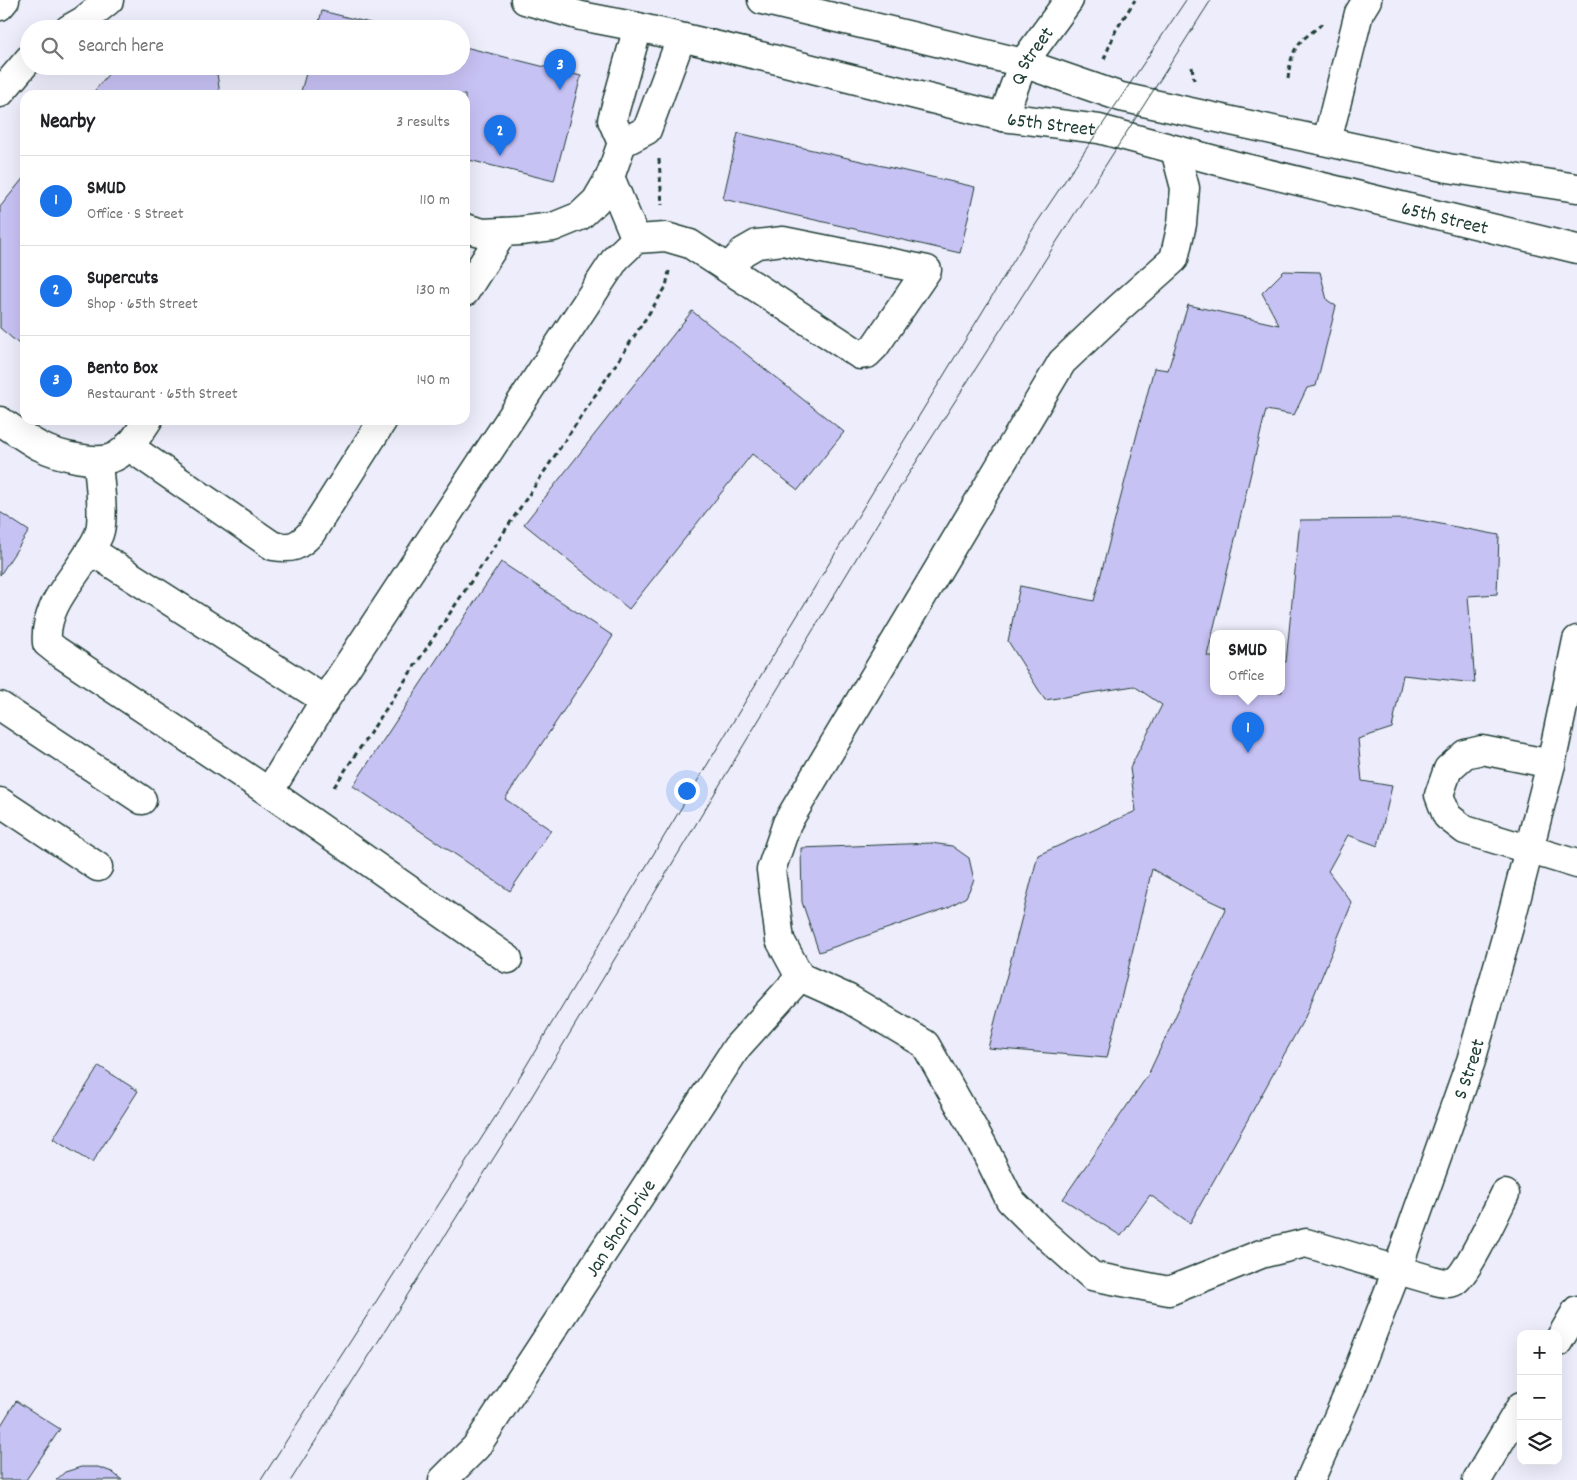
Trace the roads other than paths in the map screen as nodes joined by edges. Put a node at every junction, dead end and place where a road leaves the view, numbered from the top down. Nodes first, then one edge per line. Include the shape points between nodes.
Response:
1 (5, 0) edge
2 (78, 0) edge
3 (109, 0) edge
4 (525, 0) edge
5 (762, 0) edge
6 (1069, 0) edge
7 (1367, 0) edge
8 (0, 6) edge
9 (61, 20) edge
10 (84, 20) edge
11 (638, 27) junction
12 (681, 38) junction
13 (1023, 63) junction
14 (20, 70) edge
15 (0, 94) edge
16 (1003, 116) junction
17 (1327, 141) junction
18 (622, 143) junction
19 (1175, 150) junction
20 (610, 177) junction
21 (1577, 188) edge
22 (470, 229) edge
23 (503, 232) junction
24 (636, 239) junction
25 (1577, 248) edge
26 (728, 269) junction
27 (470, 284) edge
28 (0, 420) edge
29 (145, 425) edge
30 (380, 425) edge
31 (128, 446) junction
32 (98, 460) junction
33 (90, 550) junction
34 (1577, 640) edge
35 (325, 700) junction
36 (0, 706) edge
37 (1551, 764) junction
38 (269, 792) junction
39 (142, 800) dead end
40 (0, 802) edge
41 (1529, 850) junction
42 (1577, 864) edge
43 (98, 867) dead end
44 (508, 959) dead end
45 (800, 977) junction
46 (1505, 1194) dead end
47 (1397, 1270) junction
48 (1577, 1310) edge
49 (1562, 1335) edge
50 (1517, 1413) edge
51 (443, 1480) edge
52 (1310, 1480) edge
53 (1477, 1480) edge

1 - 8 main road
2 - 9 main road
3 - 10 main road
4 - 11 main road, 65th Street via 581,16
5 - 13 main road, 65th Street
6 - 13 main road, Q Street
7 - 17 main road via 1359,13
11 - 12 main road, 65th Street
11 - 18 main road via 612,120
12 - 16 main road, 65th Street
12 - 18 main road via 646,130
13 - 16 main road, Q Street
13 - 17 main road, 65th Street via 1121,97
14 - 15 main road
16 - 19 main road, 65th Street via 1099,129
17 - 21 main road, 65th Street via 1448,168
18 - 20 main road
19 - 25 main road, 65th Street
19 - 45 main road via 1184,188 1182,224 1174,260 1062,362 787,823 771,870 780,940
20 - 23 main road via 596,201 580,216 552,227
20 - 24 main road
22 - 23 main road via 483,233
23 - 27 main road
24 - 26 main road via 666,237 690,244
24 - 35 main road via 616,258
26 - 26 main road via 743,252 757,244 783,241 927,270 876,346 860,355
28 - 32 main road via 39,446 66,456
29 - 31 main road
30 - 31 main road via 311,533 302,543 288,549 273,546
31 - 32 main road via 117,456
32 - 33 main road via 100,532
33 - 35 main road
33 - 38 main road via 49,614 47,643
34 - 37 main road, S Street
35 - 38 main road
36 - 39 main road
37 - 41 main road, S Street
37 - 41 main road via 1482,750 1465,754 1448,769 1439,794 1448,816 1465,830
38 - 44 main road
40 - 43 main road
41 - 42 main road
41 - 47 main road, S Street via 1471,1061
45 - 47 main road via 849,1000 925,1044 1010,1200 1092,1276 1169,1291 1261,1254 1306,1243
45 - 51 main road, Jan Shori Drive via 737,1047 476,1447
46 - 47 main road via 1475,1253 1456,1280 1445,1283
47 - 52 main road, S Street via 1352,1386
48 - 49 main road
50 - 53 main road

